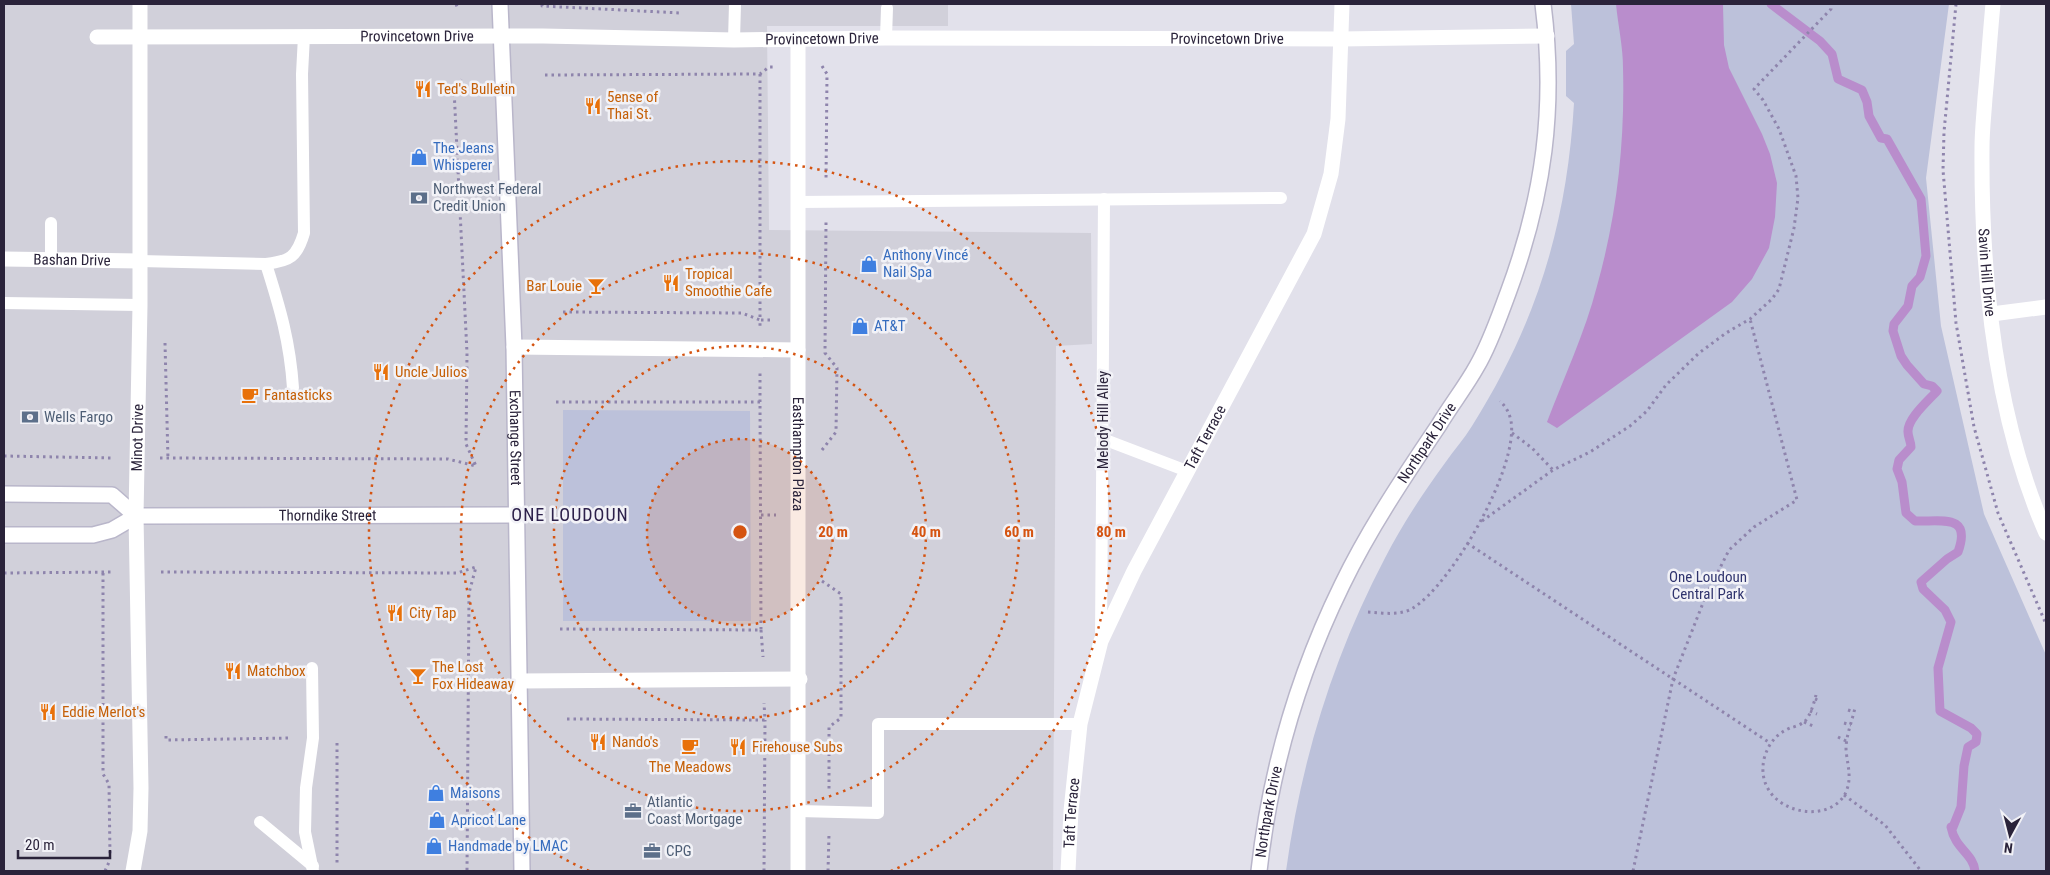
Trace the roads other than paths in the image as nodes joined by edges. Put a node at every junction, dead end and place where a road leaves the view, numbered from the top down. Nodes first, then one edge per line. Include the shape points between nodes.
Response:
1 (140, 4) edge
2 (500, 4) edge
3 (735, 4) edge
4 (1342, 4) edge
5 (1542, 4) edge
6 (1993, 4) edge
7 (886, 8) dead end
8 (304, 36) junction
9 (502, 36) junction
10 (1547, 36) junction
11 (97, 37) dead end
12 (140, 37) junction
13 (886, 38) junction
14 (798, 39) junction
15 (1341, 39) junction
16 (734, 40) junction
17 (1281, 198) dead end
18 (1104, 199) junction
19 (797, 202) junction
20 (51, 223) dead end
21 (4, 259) edge
22 (51, 259) junction
23 (140, 262) junction
24 (266, 264) junction
25 (4, 303) edge
26 (140, 304) junction
27 (2046, 307) edge
28 (1992, 314) junction
29 (514, 347) junction
30 (798, 350) junction
31 (293, 388) dead end
32 (1103, 439) junction
33 (1187, 471) junction
34 (4, 494) edge
35 (517, 515) junction
36 (136, 516) junction
37 (2046, 533) edge
38 (4, 535) edge
39 (1101, 641) junction
40 (312, 668) dead end
41 (800, 679) junction
42 (520, 681) junction
43 (1080, 724) junction
44 (798, 811) junction
45 (260, 822) dead end
46 (313, 869) edge
47 (133, 871) edge
48 (522, 871) edge
49 (798, 871) edge
50 (1068, 871) edge
51 (1259, 871) edge

1 - 12 street, Minot Drive
2 - 9 street, Exchange Street
3 - 16 lane
4 - 15 street, Taft Terrace
5 - 10 street, Northpark Drive
6 - 28 street, Savin Hill Drive via 1982,145 1984,250
7 - 13 lane
8 - 9 street, Provincetown Drive
8 - 12 street, Provincetown Drive
8 - 24 lane via 304,233 300,248 293,256
9 - 16 street, Provincetown Drive
9 - 29 street, Exchange Street
10 - 15 street, Provincetown Drive
10 - 51 street, Northpark Drive via 1549,94 1545,148 1535,209 1520,260 1478,366 1392,495 1342,584 1312,653 1277,763
11 - 12 street, Provincetown Drive
12 - 23 street, Minot Drive
13 - 14 street, Provincetown Drive
13 - 15 street, Provincetown Drive
14 - 16 street, Provincetown Drive
14 - 19 street, Easthampton Plaza
15 - 33 street, Taft Terrace via 1338,119 1331,174 1314,234
17 - 18 lane
18 - 19 lane
18 - 32 lane, Melody Hill Alley
19 - 30 street, Easthampton Plaza
20 - 22 lane
21 - 22 street, Bashan Drive
22 - 23 street, Bashan Drive
23 - 24 lane
23 - 26 street, Minot Drive
24 - 31 lane via 284,321
25 - 26 lane
26 - 36 street, Minot Drive
27 - 28 street
28 - 37 street, Savin Hill Drive via 1998,371 2013,437
29 - 30 street
29 - 35 street, Exchange Street
30 - 41 street, Easthampton Plaza
32 - 33 lane
32 - 39 lane, Melody Hill Alley
33 - 39 street, Taft Terrace
34 - 36 street via 112,495
35 - 36 street, Thorndike Street
35 - 42 street, Exchange Street
36 - 38 street via 112,530 93,535
36 - 47 street, Minot Drive via 141,788 140,831
39 - 43 street, Taft Terrace
40 - 46 lane via 313,738 306,788 305,832
41 - 42 street
41 - 44 street, Easthampton Plaza
42 - 48 street, Exchange Street
43 - 44 lane via 878,724 878,813
43 - 50 street, Taft Terrace
44 - 49 street, Easthampton Plaza
45 - 46 lane

